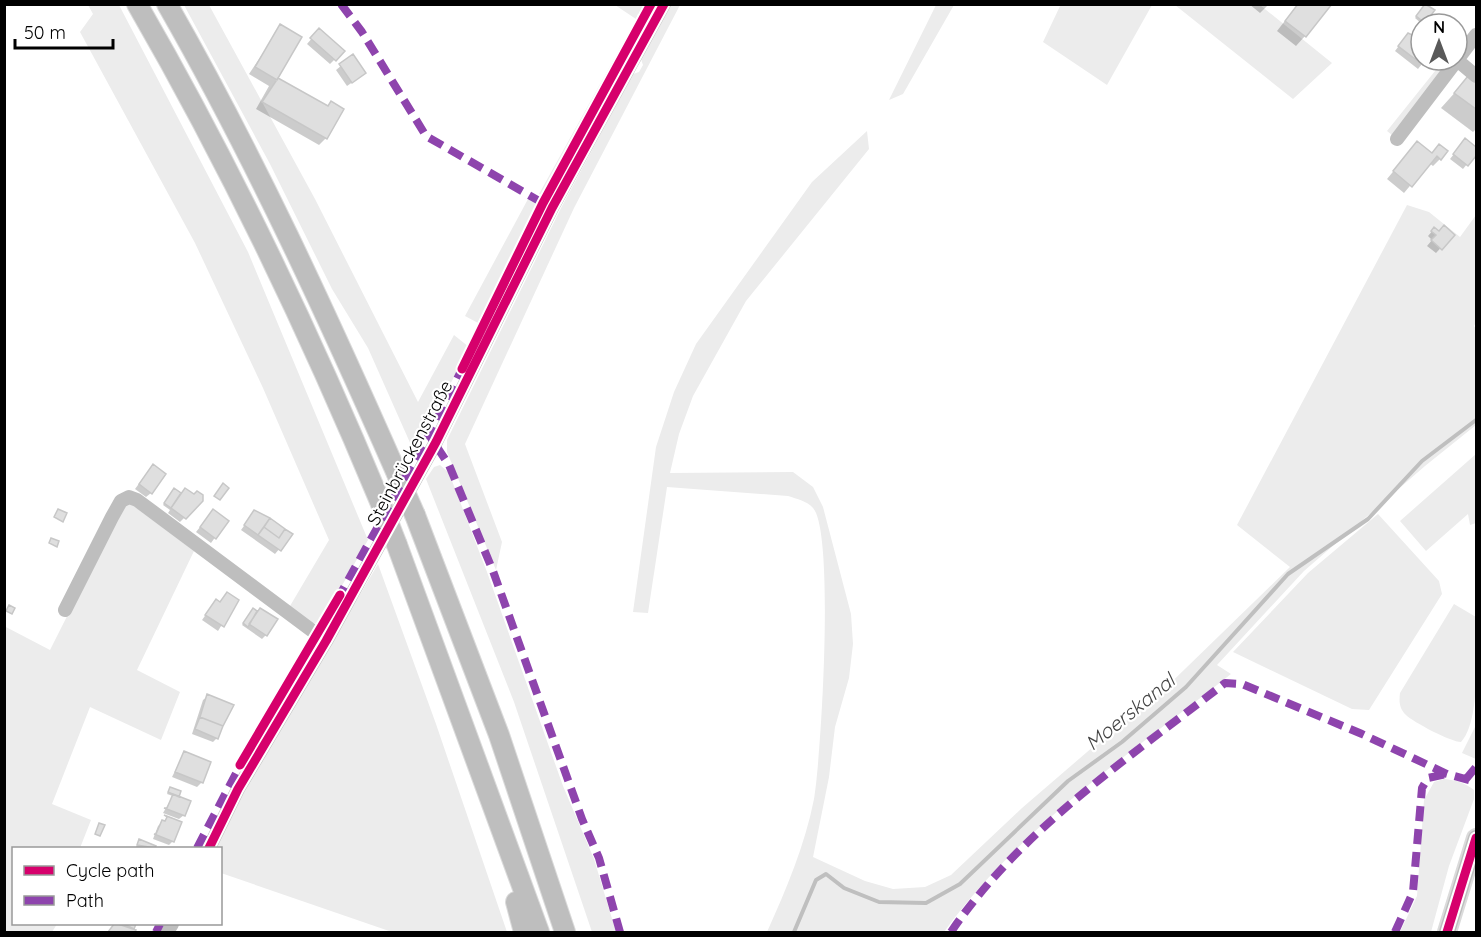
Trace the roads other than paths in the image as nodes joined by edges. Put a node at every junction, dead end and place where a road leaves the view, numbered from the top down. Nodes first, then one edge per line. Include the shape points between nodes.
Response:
1 (137, 4) edge
2 (167, 4) edge
3 (664, 4) edge
4 (1448, 72) edge
5 (1396, 139) dead end
6 (65, 610) dead end
7 (326, 641) junction
8 (485, 783) junction
9 (1476, 838) edge
10 (210, 847) edge
11 (524, 933) edge
12 (539, 933) edge
13 (565, 933) edge
14 (1447, 933) edge

1 - 8 highway, bridge via 234,183 335,393 381,504
2 - 13 highway, bridge via 255,169 397,474 499,735
3 - 7 street, Steinbrückenstraße via 552,208 436,442
4 - 5 street
6 - 7 street via 116,509 123,498 129,497
7 - 10 street, Steinbrückenstraße via 238,789
8 - 11 highway via 491,821
8 - 12 highway
9 - 14 main road

